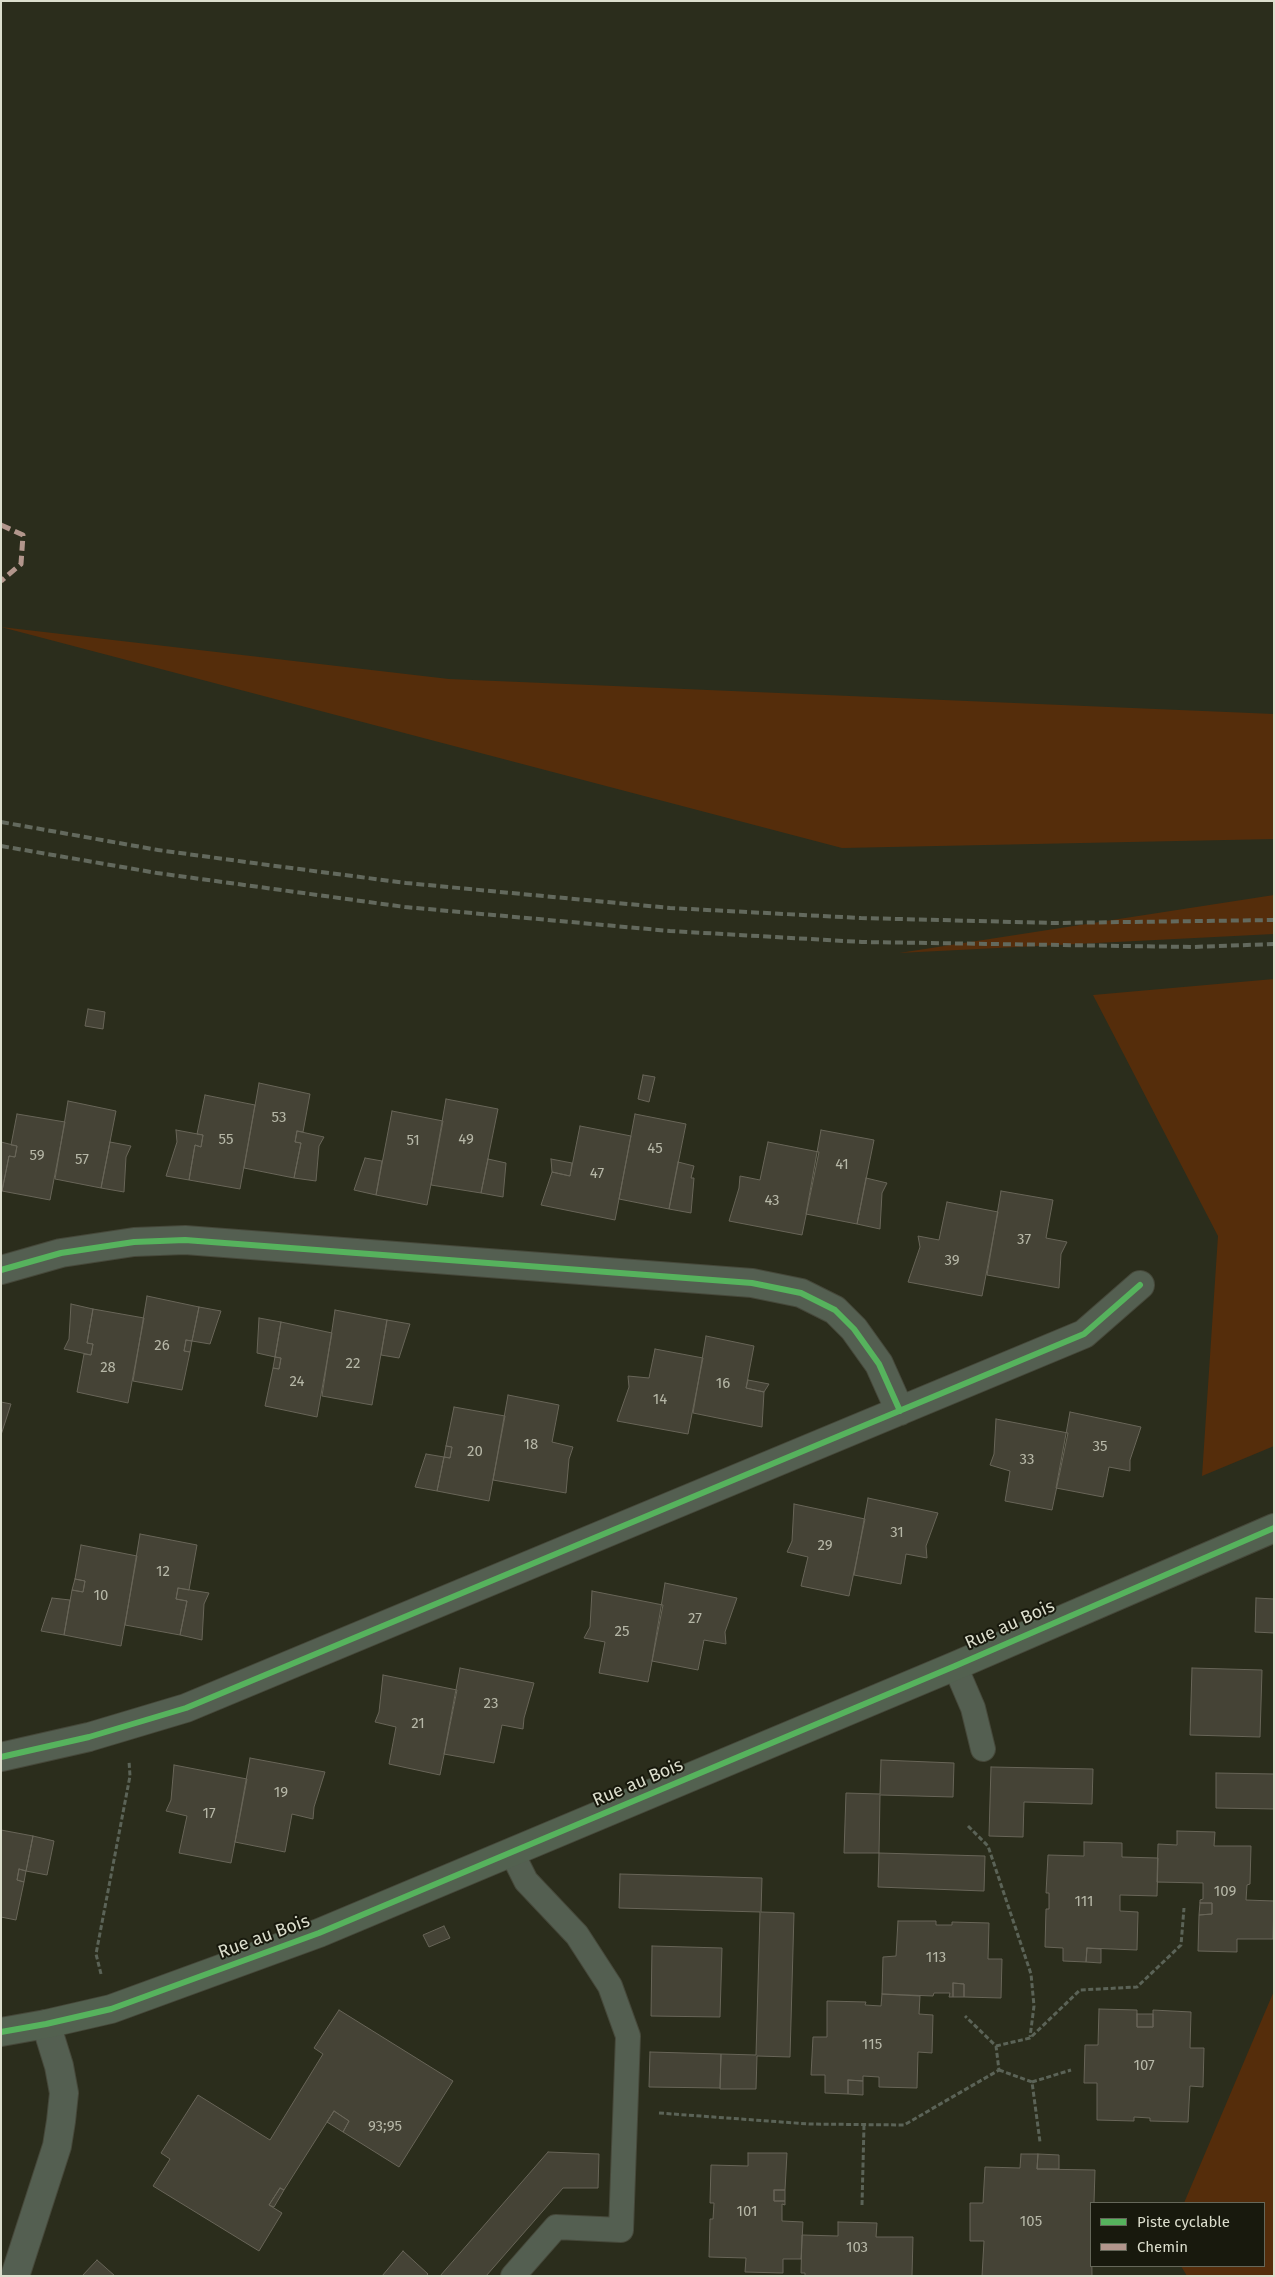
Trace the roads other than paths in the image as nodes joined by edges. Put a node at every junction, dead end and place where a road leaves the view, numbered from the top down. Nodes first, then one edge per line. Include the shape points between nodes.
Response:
1 (1, 1270) edge
2 (1140, 1285) dead end
3 (900, 1412) junction
4 (1274, 1528) edge
5 (955, 1666) junction
6 (984, 1749) dead end
7 (1, 1757) edge
8 (512, 1853) junction
9 (46, 2024) junction
10 (1, 2032) edge
11 (15, 2276) edge
12 (513, 2276) edge

1 - 3 street via 61,1254 134,1242 185,1240 752,1283 801,1293 835,1310 854,1329 879,1364
2 - 3 street via 1084,1334
3 - 7 street via 186,1708
4 - 5 main road, Rue au Bois
5 - 6 lane
5 - 8 main road, Rue au Bois
8 - 9 main road, Rue au Bois via 319,1933 111,2009
8 - 12 lane via 526,1881 577,1935 610,1986 628,2036 621,2230 556,2227
9 - 10 main road, Rue au Bois
9 - 11 street via 64,2094 61,2121 57,2146

